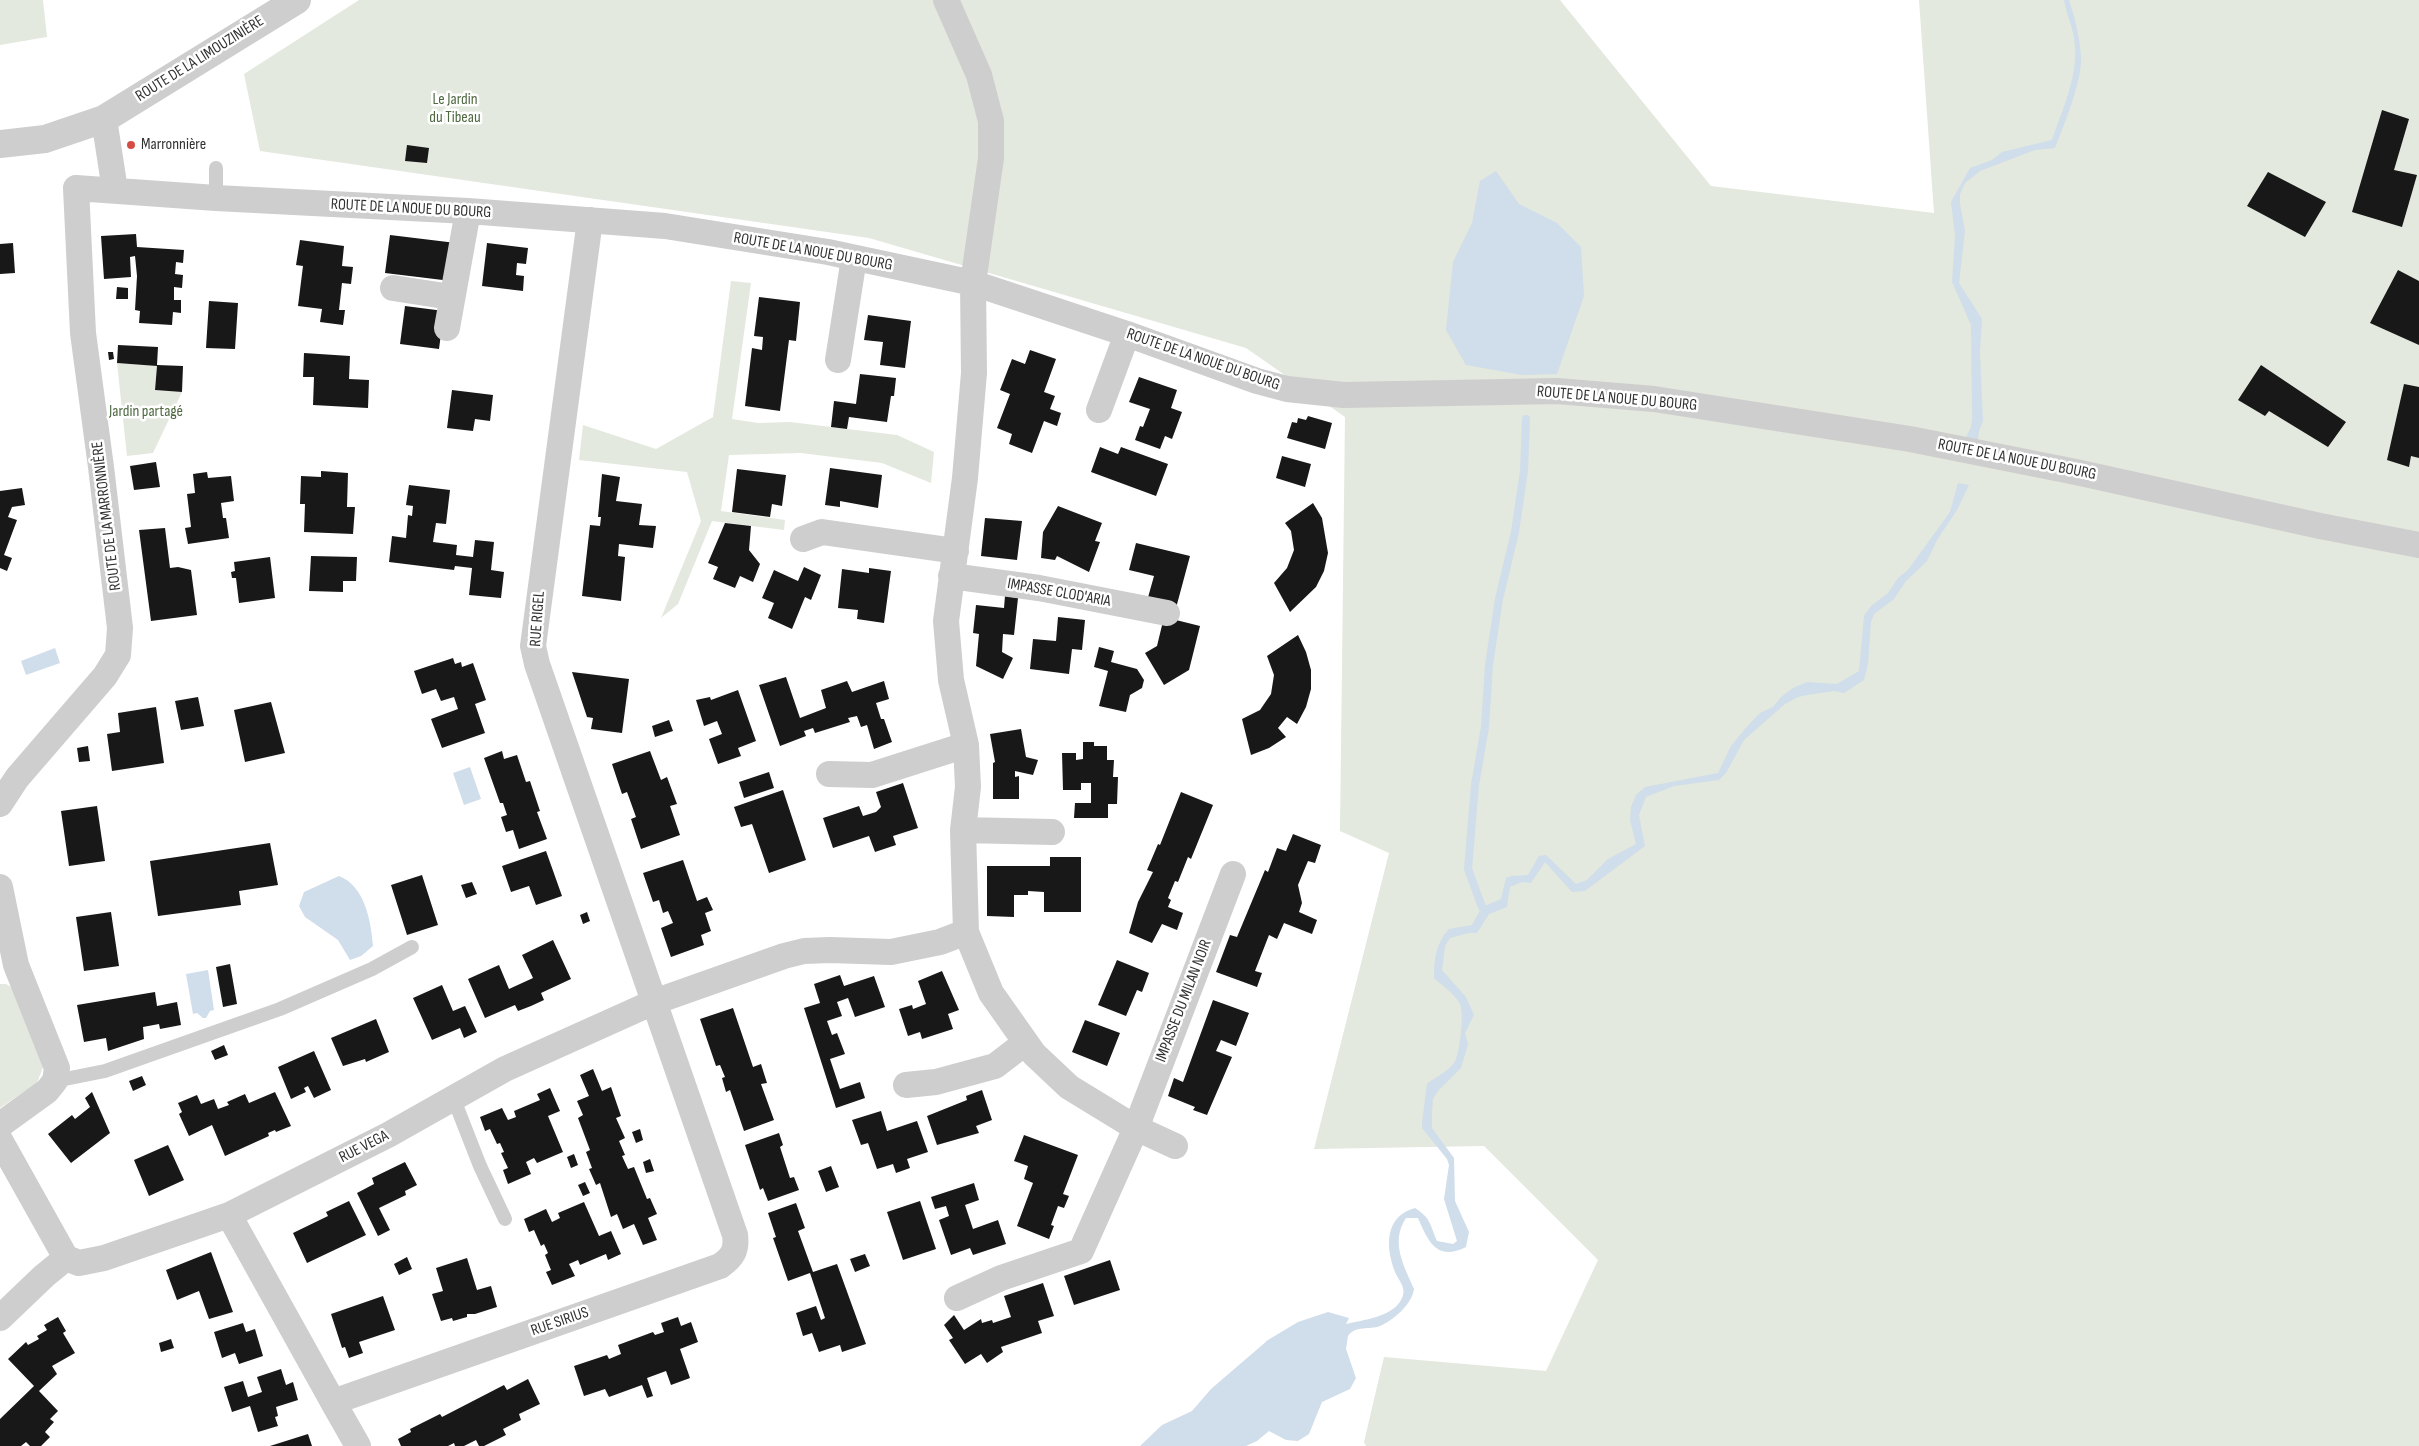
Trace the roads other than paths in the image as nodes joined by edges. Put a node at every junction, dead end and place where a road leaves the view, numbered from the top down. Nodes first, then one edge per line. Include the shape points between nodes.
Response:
1 (297, 0) edge
2 (946, 0) edge
3 (104, 119) junction
4 (0, 144) edge
5 (216, 168) dead end
6 (76, 188) joint
7 (114, 190) junction
8 (216, 198) junction
9 (468, 211) junction
10 (590, 220) junction
11 (854, 258) junction
12 (974, 283) junction
13 (393, 288) dead end
14 (451, 297) junction
15 (447, 328) dead end
16 (1127, 334) junction
17 (838, 360) dead end
18 (1099, 410) dead end
19 (803, 539) dead end
20 (2419, 545) edge
21 (953, 563) junction
22 (1168, 613) dead end
23 (966, 745) junction
24 (830, 774) dead end
25 (0, 804) edge
26 (962, 830) junction
27 (1052, 832) dead end
28 (1233, 874) dead end
29 (0, 886) edge
30 (966, 932) junction
31 (412, 947) dead end
32 (8, 967) edge
33 (654, 1002) junction
34 (1025, 1043) junction
35 (56, 1081) junction
36 (906, 1085) dead end
37 (453, 1097) junction
38 (0, 1125) edge
39 (1136, 1128) junction
40 (0, 1140) edge
41 (1175, 1146) dead end
42 (229, 1215) junction
43 (505, 1219) dead end
44 (66, 1258) junction
45 (957, 1298) dead end
46 (0, 1318) edge
47 (333, 1402) junction
48 (358, 1446) edge

1 - 3 street, ROUTE DE LA LIMOUZINIÈRE
2 - 12 street via 979,75 991,121 991,158
3 - 4 street, ROUTE DE LA LIMOUZINIÈRE via 45,139
3 - 7 street
5 - 8 lane
6 - 7 street, ROUTE DE LA NOUE DU BOURG
6 - 25 street, ROUTE DE LA MARRONNIÈRE via 83,333 120,628 118,655 105,676 17,778
7 - 8 street, ROUTE DE LA NOUE DU BOURG
8 - 9 street, ROUTE DE LA NOUE DU BOURG
9 - 10 street, ROUTE DE LA NOUE DU BOURG
9 - 14 street
10 - 11 street, ROUTE DE LA NOUE DU BOURG via 665,226
10 - 33 street, RUE RIGEL via 533,646
11 - 12 street, ROUTE DE LA NOUE DU BOURG
11 - 17 street
12 - 16 street, ROUTE DE LA NOUE DU BOURG
12 - 21 street via 974,373 965,478
13 - 14 street
14 - 15 street
16 - 18 street
16 - 20 street, ROUTE DE LA NOUE DU BOURG via 1287,389 1344,395 1557,390 1654,399 1910,439
19 - 21 street, IMPASSE CLOD'ARIA via 822,532
21 - 22 street, IMPASSE CLOD'ARIA via 1039,588
21 - 23 street via 946,621 951,680
23 - 24 street via 872,775
23 - 26 street via 968,786
26 - 27 street
26 - 30 street
28 - 39 street, IMPASSE DU MILAN NOIR
29 - 32 street
30 - 33 street, RUE VEGA via 940,942 891,952 804,951
30 - 34 street via 991,993
31 - 35 lane via 372,969 280,1009 105,1071
32 - 35 street via 57,1068
33 - 37 street, RUE VEGA via 505,1069
33 - 47 street, RUE SIRIUS via 735,1235 736,1245 728,1260 720,1266
34 - 36 street via 995,1066 936,1082
34 - 39 street via 1069,1087
35 - 38 street
37 - 42 street, RUE VEGA via 388,1135
37 - 43 lane
39 - 41 street
39 - 45 street, IMPASSE DU MILAN NOIR via 1081,1251 1001,1278
40 - 44 street
42 - 44 street, RUE VEGA via 104,1258 79,1263
42 - 47 street
44 - 46 street
47 - 48 street

